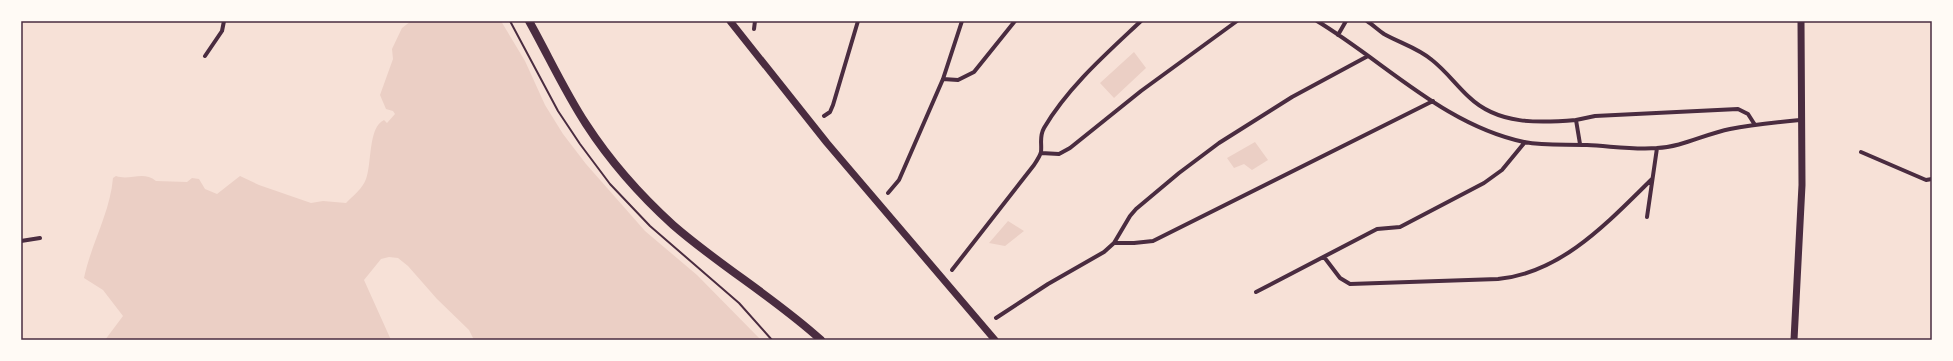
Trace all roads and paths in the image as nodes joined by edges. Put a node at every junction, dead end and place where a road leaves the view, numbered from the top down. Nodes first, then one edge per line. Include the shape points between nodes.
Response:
1 (224, 21) edge
2 (529, 21) edge
3 (730, 21) edge
4 (755, 21) edge
5 (858, 21) edge
6 (962, 21) edge
7 (1015, 21) edge
8 (1141, 21) edge
9 (1237, 21) edge
10 (1317, 21) edge
11 (1346, 21) edge
12 (1367, 21) edge
13 (1801, 21) edge
14 (754, 29) dead end
15 (1338, 35) junction
16 (205, 56) dead end
17 (1368, 56) junction
18 (943, 79) junction
19 (1433, 101) junction
20 (824, 116) dead end
21 (1576, 120) junction
22 (1801, 120) junction
23 (1755, 126) junction
24 (1524, 142) junction
25 (1580, 144) junction
26 (1656, 148) junction
27 (1861, 152) dead end
28 (1041, 153) junction
29 (1652, 179) junction
30 (1932, 180) edge
31 (888, 193) dead end
32 (1647, 217) dead end
33 (40, 238) dead end
34 (21, 241) edge
35 (1114, 243) junction
36 (1324, 257) junction
37 (952, 270) dead end
38 (1256, 292) dead end
39 (996, 318) dead end
40 (821, 340) edge
41 (995, 340) edge
42 (1794, 340) edge

1 - 16 street via 222,31
2 - 40 main road via 586,123 626,177 673,225
3 - 41 street via 827,142
4 - 14 street
5 - 20 street via 833,105 830,112
6 - 18 street
7 - 18 street via 968,76 953,80
8 - 28 street via 1078,84 1055,114 1041,137
9 - 28 street via 1141,91 1070,148 1059,154
10 - 15 street
11 - 15 street
12 - 21 street via 1432,60 1470,99 1496,114 1516,120 1544,123
13 - 22 street
15 - 17 street
17 - 19 street
17 - 35 street via 1282,102 1198,158 1136,209
18 - 31 street via 899,180
19 - 24 street via 1479,128
19 - 35 street via 1153,241
21 - 23 street via 1602,115 1738,109 1748,114
21 - 25 street
22 - 23 street
22 - 42 street via 1802,185
23 - 26 street via 1729,129 1687,142
24 - 25 street via 1543,145
24 - 36 street via 1502,170 1484,182 1400,227 1377,229
25 - 26 street
26 - 29 street
27 - 30 street via 1926,180
28 - 37 street
29 - 32 street
29 - 36 street via 1593,235 1558,259 1528,273 1498,279 1350,284 1340,278
33 - 34 street
35 - 39 street via 1104,252
36 - 38 street

